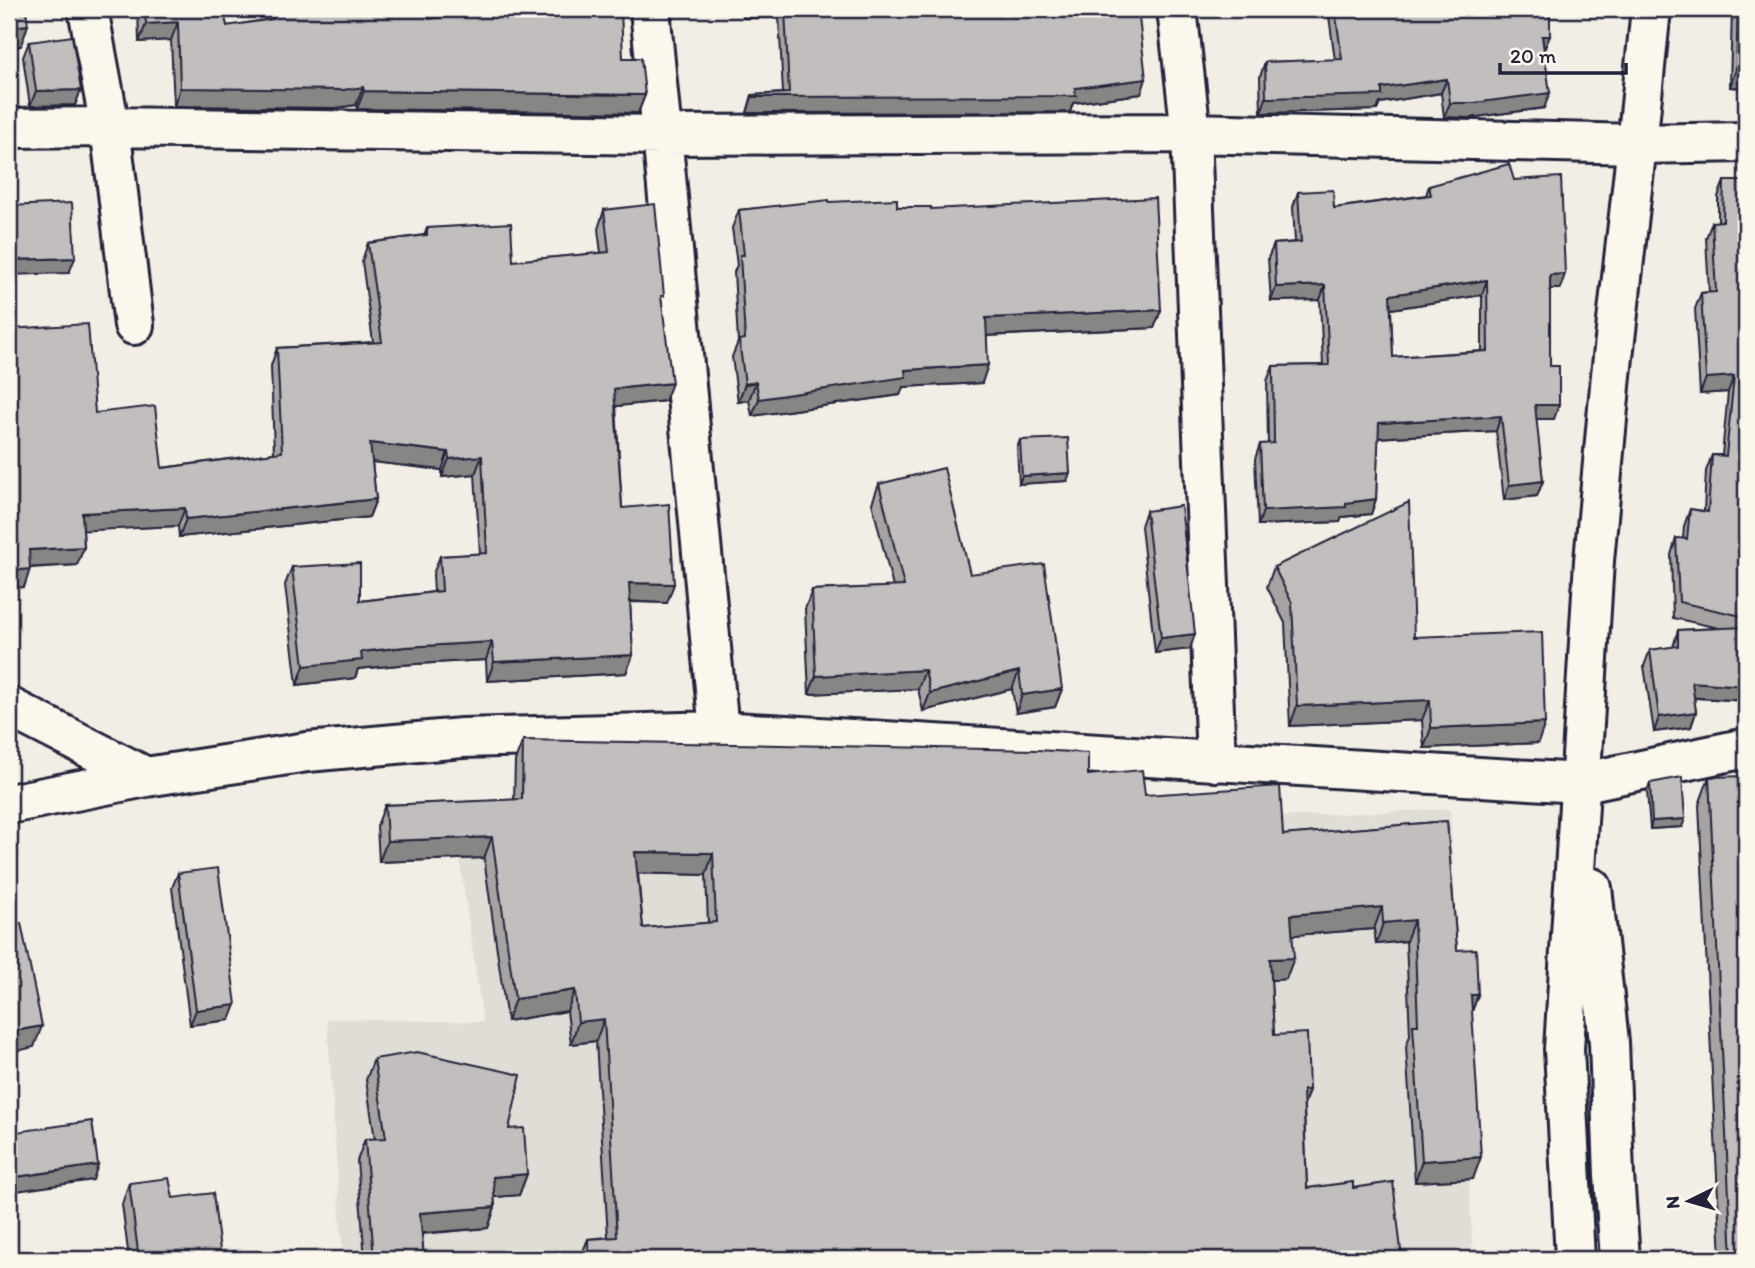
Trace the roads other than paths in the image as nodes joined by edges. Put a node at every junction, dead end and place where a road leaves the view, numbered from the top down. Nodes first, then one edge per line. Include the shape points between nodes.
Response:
1 (88, 9) edge
2 (650, 9) edge
3 (1177, 9) edge
4 (1651, 9) edge
5 (110, 127) junction
6 (9, 128) edge
7 (1191, 133) junction
8 (661, 135) junction
9 (1746, 142) edge
10 (1637, 144) junction
11 (134, 325) dead end
12 (9, 707) edge
13 (719, 730) junction
14 (1746, 748) edge
15 (1216, 762) junction
16 (146, 776) junction
17 (1580, 783) junction
18 (9, 804) edge
19 (1575, 1259) edge
20 (1620, 1259) edge

1 - 5 street
2 - 8 street
3 - 7 street
4 - 10 street
5 - 6 street
5 - 8 street
5 - 11 street
7 - 8 street
7 - 10 street
7 - 15 street
8 - 13 street
9 - 10 street
10 - 17 street via 1608,402
12 - 16 street
13 - 15 street
13 - 16 street via 462,738 307,752
14 - 17 street
15 - 17 street
16 - 18 street
17 - 19 street via 1564,1049
17 - 20 street via 1609,1042

